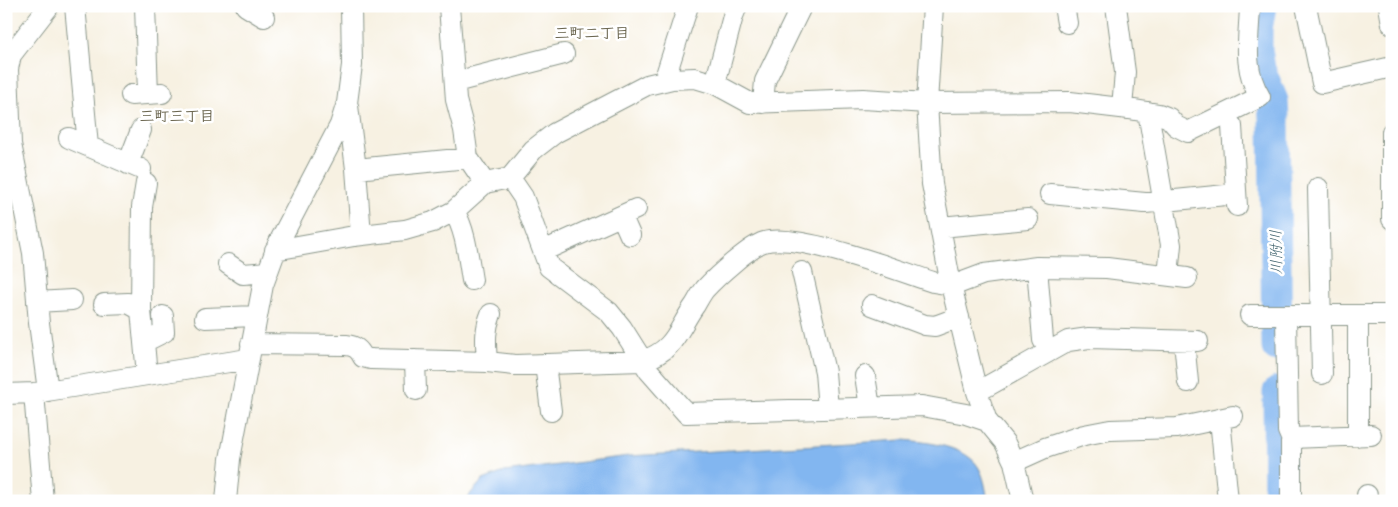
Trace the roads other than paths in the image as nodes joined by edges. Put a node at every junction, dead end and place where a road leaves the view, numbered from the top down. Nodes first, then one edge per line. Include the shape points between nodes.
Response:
1 (49, 6) edge
2 (76, 6) edge
3 (146, 6) edge
4 (246, 6) edge
5 (351, 6) edge
6 (449, 6) edge
7 (688, 6) edge
8 (737, 6) edge
9 (933, 6) edge
10 (1116, 6) edge
11 (1250, 6) edge
12 (1306, 6) edge
13 (1388, 6) edge
14 (800, 9) dead end
15 (264, 17) dead end
16 (1392, 24) edge
17 (564, 54) dead end
18 (1392, 67) edge
19 (664, 81) junction
20 (455, 82) junction
21 (715, 84) junction
22 (147, 94) dead end
23 (763, 102) junction
24 (347, 103) junction
25 (926, 103) junction
26 (8, 108) edge
27 (1122, 108) junction
28 (1148, 112) junction
29 (141, 130) dead end
30 (8, 132) edge
31 (1392, 132) edge
32 (1237, 135) dead end
33 (69, 138) dead end
34 (88, 146) junction
35 (468, 158) junction
36 (356, 169) junction
37 (138, 172) junction
38 (510, 178) junction
39 (485, 183) junction
40 (1063, 190) dead end
41 (1322, 196) dead end
42 (1163, 202) junction
43 (454, 211) junction
44 (1028, 219) dead end
45 (1392, 219) edge
46 (940, 227) junction
47 (361, 235) junction
48 (630, 235) dead end
49 (275, 250) junction
50 (543, 251) junction
51 (228, 264) dead end
52 (1037, 267) junction
53 (267, 272) junction
54 (802, 272) dead end
55 (472, 280) dead end
56 (951, 285) junction
57 (72, 300) dead end
58 (37, 302) junction
59 (104, 304) dead end
60 (872, 305) dead end
61 (141, 310) junction
62 (491, 314) dead end
63 (1250, 315) dead end
64 (1358, 315) junction
65 (1392, 315) edge
66 (163, 316) dead end
67 (256, 316) junction
68 (1281, 316) junction
69 (1321, 316) junction
70 (959, 317) junction
71 (205, 318) dead end
72 (144, 342) junction
73 (1049, 351) junction
74 (250, 352) junction
75 (415, 360) junction
76 (642, 360) junction
77 (487, 362) junction
78 (545, 364) junction
79 (1322, 374) dead end
80 (148, 375) junction
81 (865, 376) dead end
82 (1188, 382) dead end
83 (416, 390) dead end
84 (41, 392) junction
85 (977, 392) junction
86 (6, 394) edge
87 (828, 408) junction
88 (870, 408) junction
89 (551, 411) dead end
90 (987, 421) junction
91 (1291, 438) junction
92 (1014, 462) junction
93 (43, 501) edge
94 (226, 501) edge
95 (1023, 501) edge
96 (1228, 501) edge
97 (1291, 501) edge

1 - 26 street via 11,55
2 - 34 street
3 - 22 street
4 - 15 street
5 - 24 street via 352,66
6 - 20 street via 443,42
7 - 19 street
8 - 21 street
9 - 25 street
10 - 27 street via 1125,72
11 - 28 street via 1248,64 1260,97 1188,132 1169,118
12 - 18 street via 1322,83
13 - 16 street
14 - 23 street via 765,81
17 - 20 street
19 - 21 street via 695,78
19 - 38 street via 647,85 555,133 533,150
20 - 35 street
21 - 23 street via 750,103
23 - 25 street via 862,99
24 - 36 street
24 - 49 street via 340,126
25 - 27 street via 1070,102
25 - 46 street via 932,184
26 - 30 street
27 - 28 street
28 - 42 street
29 - 37 street
30 - 58 street via 33,253
31 - 45 street
32 - 42 street via 1236,201
33 - 34 street
34 - 37 street
35 - 36 street
35 - 39 street
36 - 47 street
37 - 61 street via 142,208
38 - 39 street
38 - 50 street via 523,196
39 - 43 street
40 - 42 street via 1145,203
41 - 69 street via 1326,254
42 - 52 street via 1178,276 1107,268
43 - 47 street via 433,222 405,230
43 - 55 street via 460,221
44 - 46 street
46 - 56 street
47 - 49 street
48 - 50 street via 629,213
49 - 53 street
50 - 76 street via 549,267 609,312
51 - 53 street via 243,274
52 - 56 street via 984,274
52 - 73 street via 1043,340
53 - 67 street
54 - 87 street via 825,372
56 - 70 street
56 - 76 street via 807,243 788,240 764,242 705,289 671,343
57 - 58 street
58 - 84 street
59 - 61 street via 128,303
60 - 70 street via 925,325 935,326
61 - 72 street
62 - 77 street via 485,337
63 - 68 street
64 - 65 street
64 - 69 street
64 - 91 street via 1364,436
66 - 72 street via 164,332
67 - 71 street
67 - 74 street
68 - 69 street
68 - 91 street
69 - 79 street
70 - 85 street
72 - 80 street
73 - 82 street via 1068,341 1089,338 1191,341
73 - 85 street
74 - 75 street via 346,345 353,346 370,360
74 - 80 street
74 - 94 street via 230,459
75 - 77 street
75 - 83 street
76 - 78 street
76 - 87 street via 686,413
77 - 78 street
78 - 89 street
80 - 84 street
81 - 88 street
84 - 86 street
84 - 93 street
85 - 90 street
87 - 88 street
88 - 90 street via 922,406
90 - 92 street via 1005,443
91 - 97 street
92 - 95 street
92 - 96 street via 1084,435 1110,430 1177,428 1226,418

